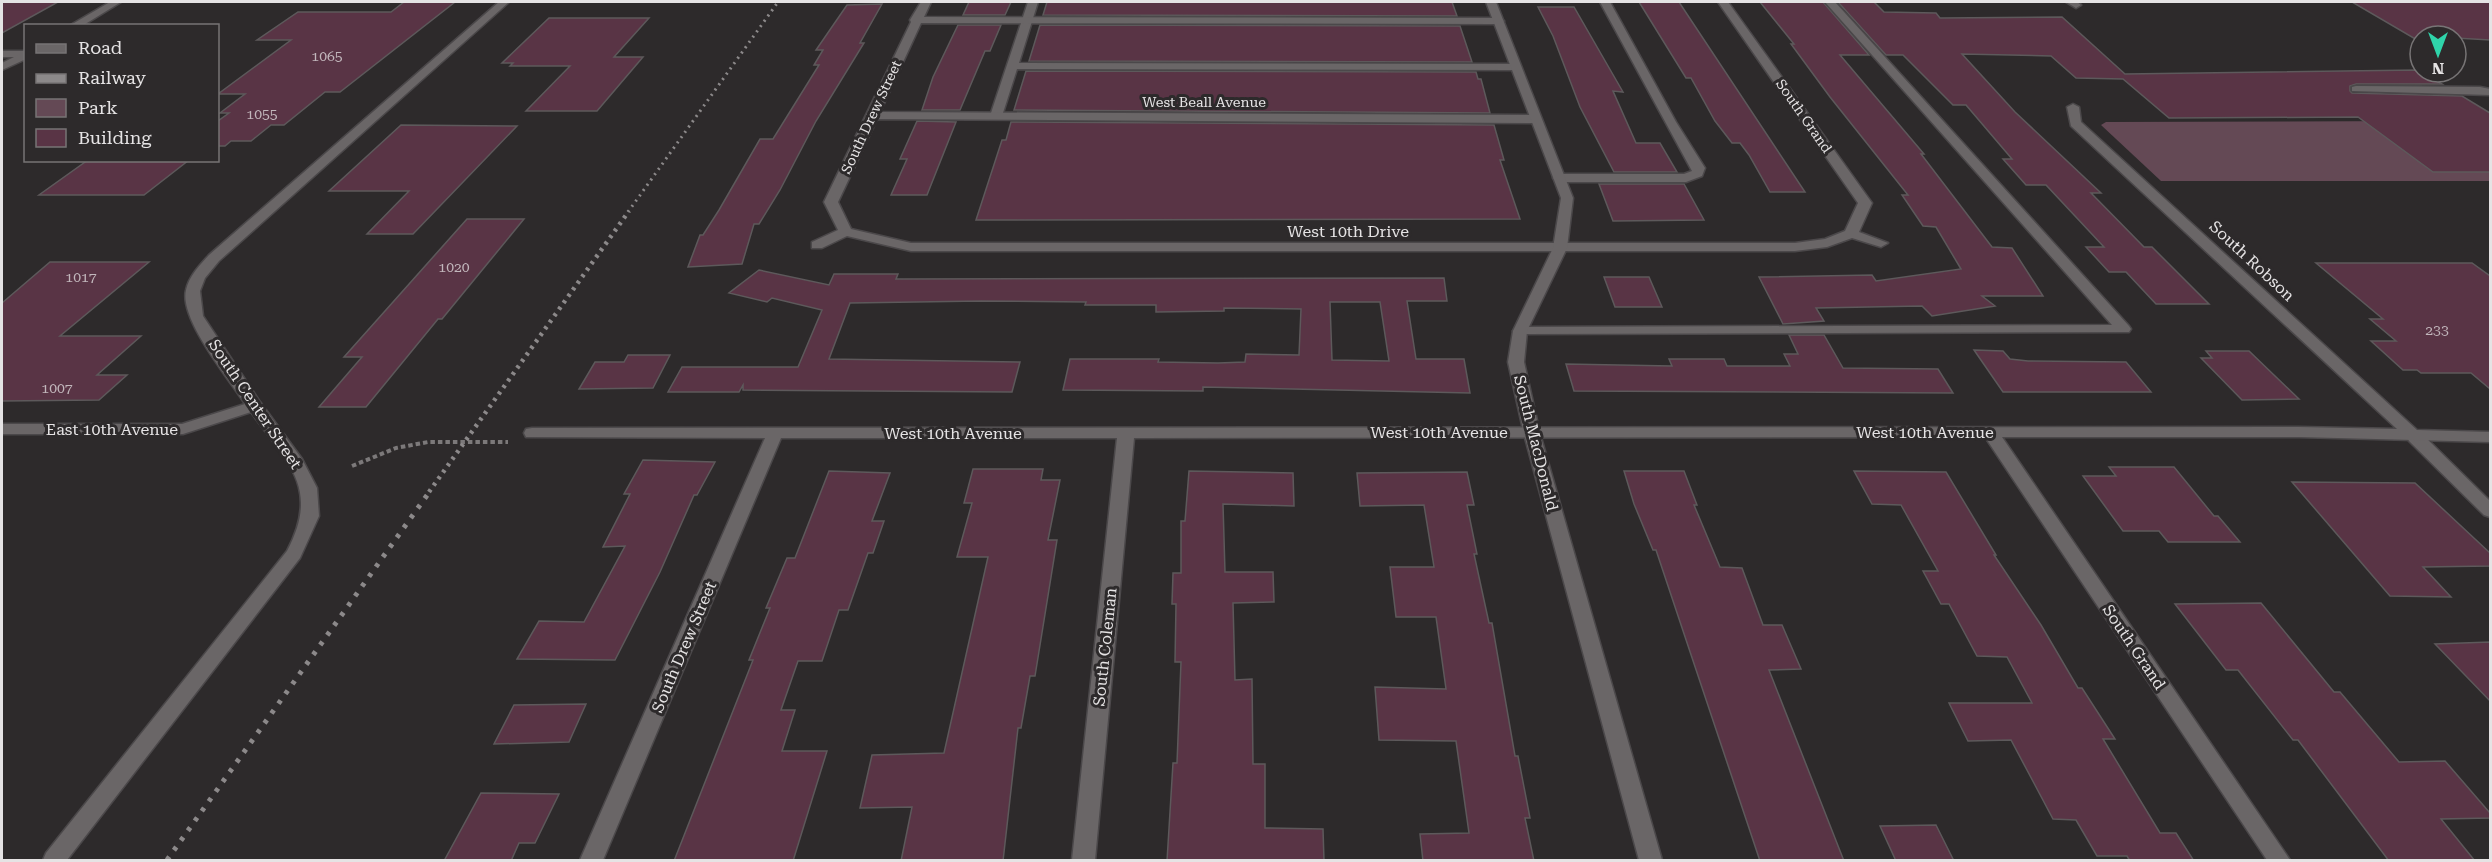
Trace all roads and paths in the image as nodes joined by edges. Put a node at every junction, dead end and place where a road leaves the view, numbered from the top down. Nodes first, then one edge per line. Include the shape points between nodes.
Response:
1 (116, 2) edge
2 (504, 2) edge
3 (926, 2) edge
4 (1034, 2) edge
5 (1491, 2) edge
6 (1605, 2) edge
7 (1723, 2) edge
8 (1830, 2) edge
9 (915, 20) junction
10 (1028, 21) junction
11 (1499, 21) junction
12 (78, 24) edge
13 (2, 54) edge
14 (24, 54) edge
15 (24, 55) edge
16 (1012, 66) junction
17 (2, 67) edge
18 (1515, 67) junction
19 (2356, 89) dead end
20 (2490, 92) edge
21 (2073, 107) dead end
22 (872, 115) junction
23 (996, 116) junction
24 (1535, 119) junction
25 (1559, 178) junction
26 (846, 232) junction
27 (1851, 234) junction
28 (1881, 243) dead end
29 (817, 245) dead end
30 (1560, 248) junction
31 (1520, 331) junction
32 (255, 406) junction
33 (2, 429) edge
34 (1990, 432) junction
35 (532, 433) dead end
36 (776, 433) junction
37 (1126, 433) junction
38 (1532, 434) junction
39 (2490, 436) edge
40 (2415, 437) junction
41 (508, 442) dead end
42 (352, 466) dead end
43 (2490, 511) edge
44 (54, 861) edge
45 (591, 861) edge
46 (1084, 861) edge
47 (1651, 861) edge
48 (2279, 861) edge

1 - 12 street
2 - 32 street, South Center Street via 214,258 195,280 190,299 196,316
3 - 9 street, South Drew Street
4 - 10 street
5 - 11 street, South MacDonald
6 - 25 street via 1699,168 1698,173 1686,178
7 - 27 street, South Grand via 1865,203
8 - 31 street via 2124,329
9 - 10 street
9 - 22 street, South Drew Street
10 - 11 street
10 - 16 street
11 - 18 street, South MacDonald
13 - 14 street
15 - 17 street
16 - 18 street
16 - 23 street
18 - 24 street, South MacDonald
19 - 20 street
21 - 40 street, South Robson via 2074,123
22 - 23 street, West Beall Avenue
22 - 26 street, South Drew Street via 831,202
23 - 24 street, West Beall Avenue
24 - 25 street, South MacDonald
25 - 30 street, South MacDonald via 1567,198
26 - 29 street
26 - 30 street, West 10th Drive via 910,247
27 - 28 street
27 - 30 street, West 10th Drive via 1827,243 1795,247
30 - 31 street, South MacDonald
31 - 38 street, South MacDonald via 1516,362
32 - 33 street, East 10th Avenue via 183,429
32 - 44 street, South Center Street via 308,484 312,505 308,527 294,554
34 - 38 street, West 10th Avenue
34 - 40 street, West 10th Avenue via 2299,432
34 - 48 street, South Grand
35 - 36 street, West 10th Avenue
36 - 37 street, West 10th Avenue
36 - 45 street, South Drew Street
37 - 38 street, West 10th Avenue
37 - 46 street, South Coleman
38 - 47 street, South MacDonald
39 - 40 street, West 10th Avenue
40 - 43 street, South Robson
41 - 42 path via 428,442 396,448

